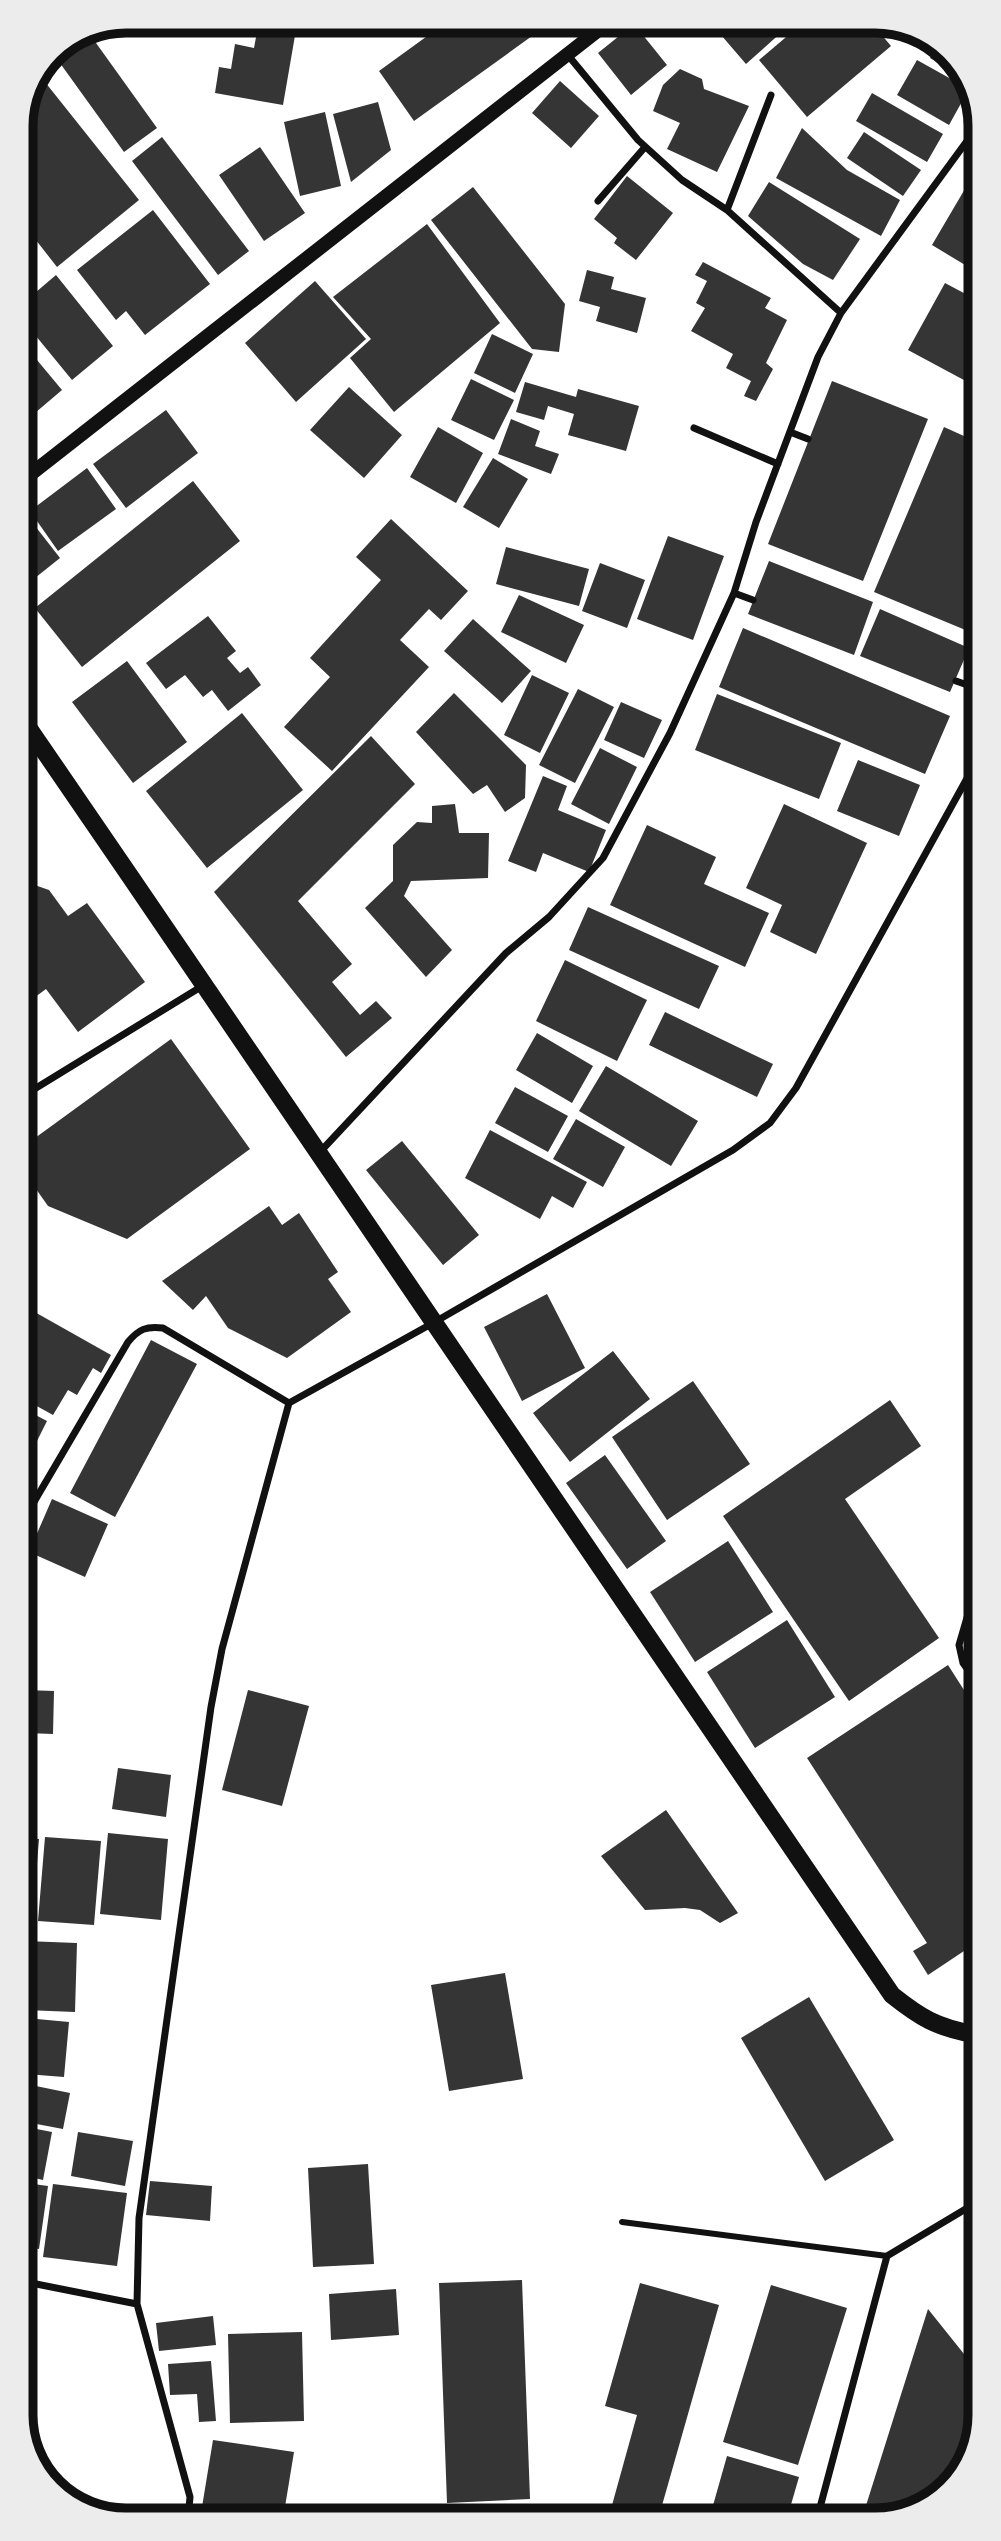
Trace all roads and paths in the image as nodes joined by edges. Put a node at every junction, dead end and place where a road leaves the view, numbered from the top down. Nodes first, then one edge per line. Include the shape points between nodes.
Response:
1 (594, 33) edge
2 (566, 54) junction
3 (771, 95) dead end
4 (968, 140) edge
5 (645, 147) junction
6 (598, 201) dead end
7 (726, 210) junction
8 (841, 313) junction
9 (694, 428) dead end
10 (789, 432) junction
11 (808, 439) dead end
12 (778, 464) junction
13 (33, 472) edge
14 (734, 593) junction
15 (753, 600) dead end
16 (956, 681) dead end
17 (968, 685) edge
18 (33, 735) edge
19 (968, 776) edge
20 (205, 984) junction
21 (33, 1090) edge
22 (320, 1152) junction
23 (433, 1323) junction
24 (289, 1403) junction
25 (33, 1504) edge
26 (968, 1614) edge
27 (968, 1671) edge
28 (968, 2027) edge
29 (968, 2208) edge
30 (622, 2222) dead end
31 (887, 2256) junction
32 (33, 2283) edge
33 (136, 2304) junction
34 (189, 2508) edge
35 (820, 2508) edge

1 - 2 main road
2 - 5 street
2 - 13 main road
3 - 7 street
4 - 8 street
5 - 6 street
5 - 7 street
7 - 8 street
8 - 10 street
9 - 12 street
10 - 11 street
10 - 12 street
12 - 14 street
14 - 15 street
14 - 22 street via 670,733 603,859 549,917 506,953
16 - 17 street
18 - 20 main road
19 - 23 street via 796,1088 770,1123 733,1150
20 - 21 street
20 - 22 main road
22 - 23 main road
23 - 24 street
23 - 28 main road via 891,1995 946,2029
24 - 25 street via 163,1328 150,1326 128,1342
24 - 33 street via 222,1649 211,1707 139,2218
26 - 27 street via 959,1645
29 - 31 street
30 - 31 street
31 - 35 street
32 - 33 street
33 - 34 street via 190,2497

